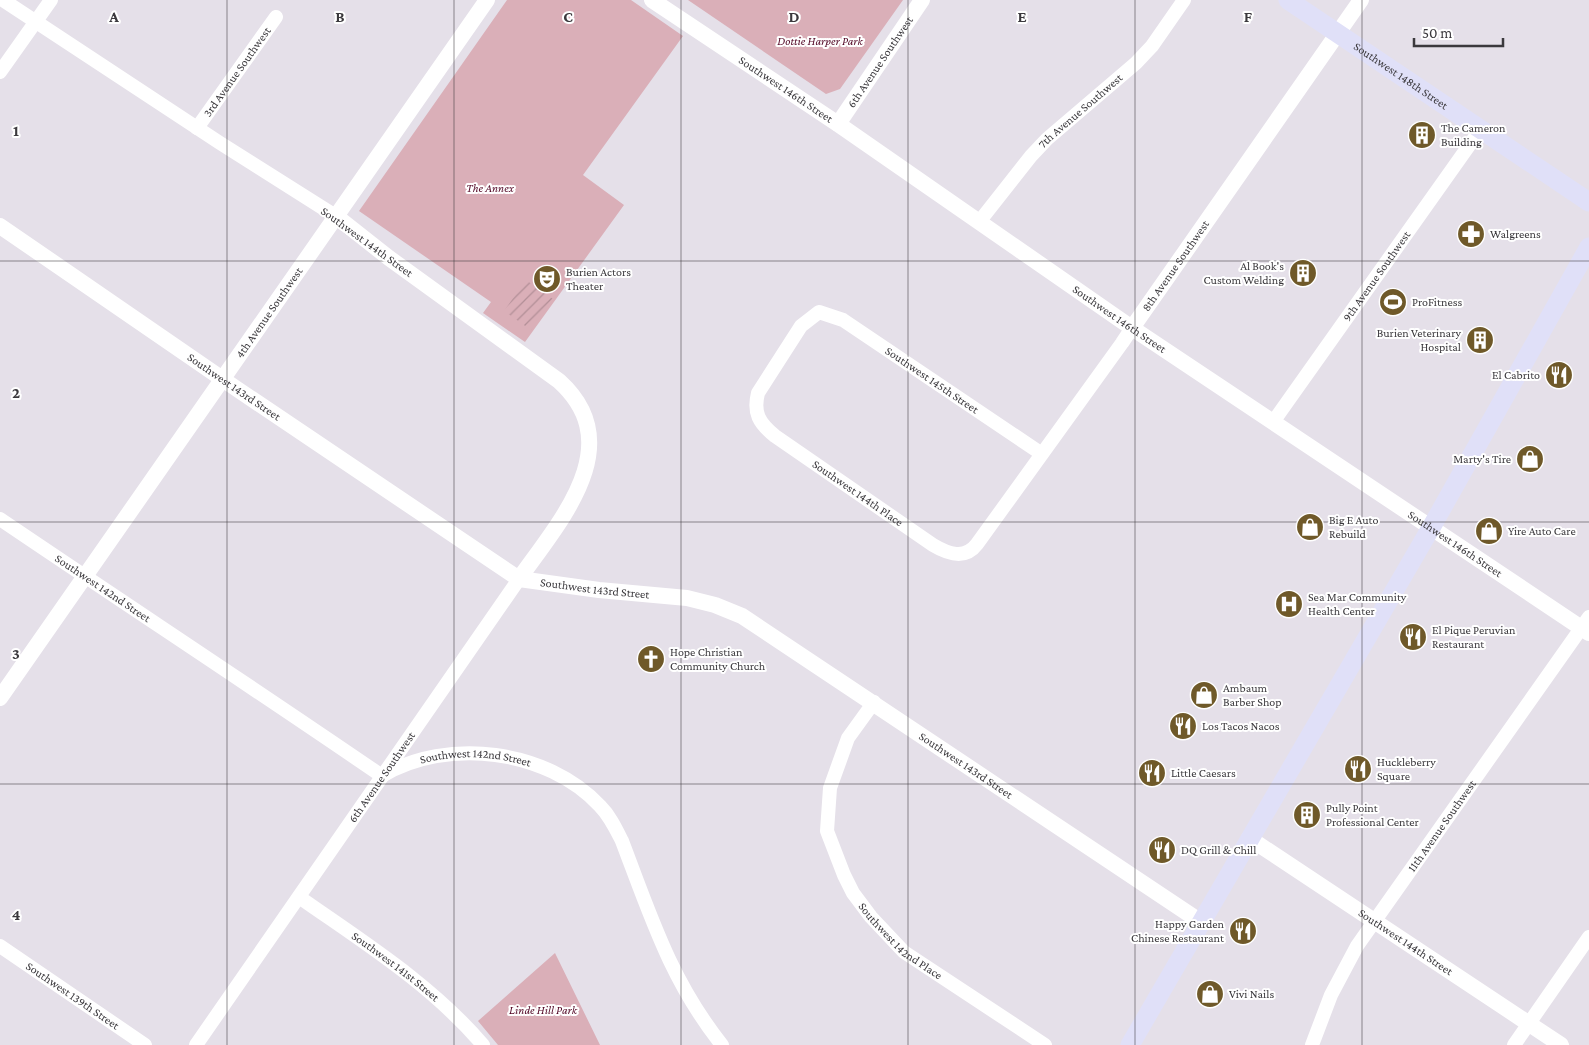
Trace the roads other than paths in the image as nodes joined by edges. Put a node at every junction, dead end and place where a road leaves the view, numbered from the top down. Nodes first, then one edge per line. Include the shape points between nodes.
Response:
1 (3, 0) edge
2 (51, 0) edge
3 (488, 0) edge
4 (652, 0) edge
5 (922, 0) edge
6 (1184, 0) edge
7 (1288, 0) edge
8 (1361, 0) edge
9 (276, 17) dead end
10 (35, 22) junction
11 (1338, 34) junction
12 (0, 72) edge
13 (838, 124) junction
14 (197, 128) junction
15 (1480, 130) junction
16 (1589, 202) edge
17 (337, 217) junction
18 (979, 222) junction
19 (0, 226) edge
20 (1589, 247) edge
21 (819, 312) joint
22 (1132, 328) junction
23 (222, 379) junction
24 (1273, 422) junction
25 (1042, 454) junction
26 (569, 508) joint
27 (0, 519) edge
28 (1432, 526) junction
29 (968, 552) joint
30 (85, 577) junction
31 (520, 579) junction
32 (1586, 626) edge
33 (0, 698) edge
34 (874, 702) junction
35 (382, 776) junction
36 (1249, 838) junction
37 (299, 897) junction
38 (1201, 922) junction
39 (1374, 922) junction
40 (1589, 937) edge
41 (0, 946) edge
42 (1528, 1024) junction
43 (145, 1045) edge
44 (196, 1045) edge
45 (483, 1045) edge
46 (722, 1045) edge
47 (1045, 1045) edge
48 (1130, 1045) edge
49 (1312, 1045) edge
50 (1514, 1045) edge
51 (1561, 1045) edge

1 - 10 street, Southwest 144th Street
2 - 10 street
3 - 17 street, 4th Avenue Southwest
4 - 13 street, Southwest 146th Street
5 - 13 street, 6th Avenue Southwest
6 - 18 street, 7th Avenue Southwest via 1152,46 1031,156
7 - 11 main road, Southwest 148th Street
8 - 11 street, 8th Avenue Southwest
9 - 14 street, 3rd Avenue Southwest
10 - 12 street
10 - 14 street, Southwest 144th Street
11 - 15 main road, Southwest 148th Street
11 - 22 street, 8th Avenue Southwest
13 - 18 street, Southwest 146th Street
14 - 17 street, Southwest 144th Street
15 - 16 main road, Southwest 148th Street
15 - 24 street, 9th Avenue Southwest
17 - 23 street, 4th Avenue Southwest
17 - 26 street, Southwest 144th Street via 568,389 582,410 589,442 587,470
18 - 22 street, Southwest 146th Street
19 - 23 street, Southwest 143rd Street
20 - 28 main road
21 - 25 street, Southwest 145th Street via 843,320
21 - 29 street, Southwest 144th Place via 801,326 758,393 756,415 762,426 933,545 954,554
22 - 24 street, Southwest 146th Street
22 - 25 street, 8th Avenue Southwest
23 - 30 street, 4th Avenue Southwest
23 - 31 street, Southwest 143rd Street
24 - 28 street, Southwest 146th Street via 1413,517
25 - 29 street, 8th Avenue Southwest
26 - 31 street, 6th Avenue Southwest
27 - 30 street, Southwest 142nd Street
28 - 32 street, Southwest 146th Street
28 - 36 main road
30 - 33 street, 4th Avenue Southwest
30 - 35 street, Southwest 142nd Street
31 - 34 street, Southwest 143rd Street via 687,598 714,605 742,616
31 - 35 street, 6th Avenue Southwest
32 - 39 street, 11th Avenue Southwest
34 - 38 street, Southwest 143rd Street
34 - 47 street, Southwest 142nd Place via 848,738 830,788 828,831 853,893 889,939 918,963
35 - 37 street, 6th Avenue Southwest
35 - 46 street, Southwest 142nd Street via 410,762 442,756 506,756 550,770 588,794 612,822 622,841 671,967 689,1000
36 - 38 main road
36 - 39 street, Southwest 144th Street
37 - 44 street, 6th Avenue Southwest
37 - 45 street, Southwest 141st Street via 410,975
38 - 48 main road
39 - 42 street, Southwest 144th Street
39 - 49 street, 11th Avenue Southwest via 1344,968
40 - 42 street
41 - 43 street, Southwest 139th Street
42 - 50 street
42 - 51 street, Southwest 144th Street

